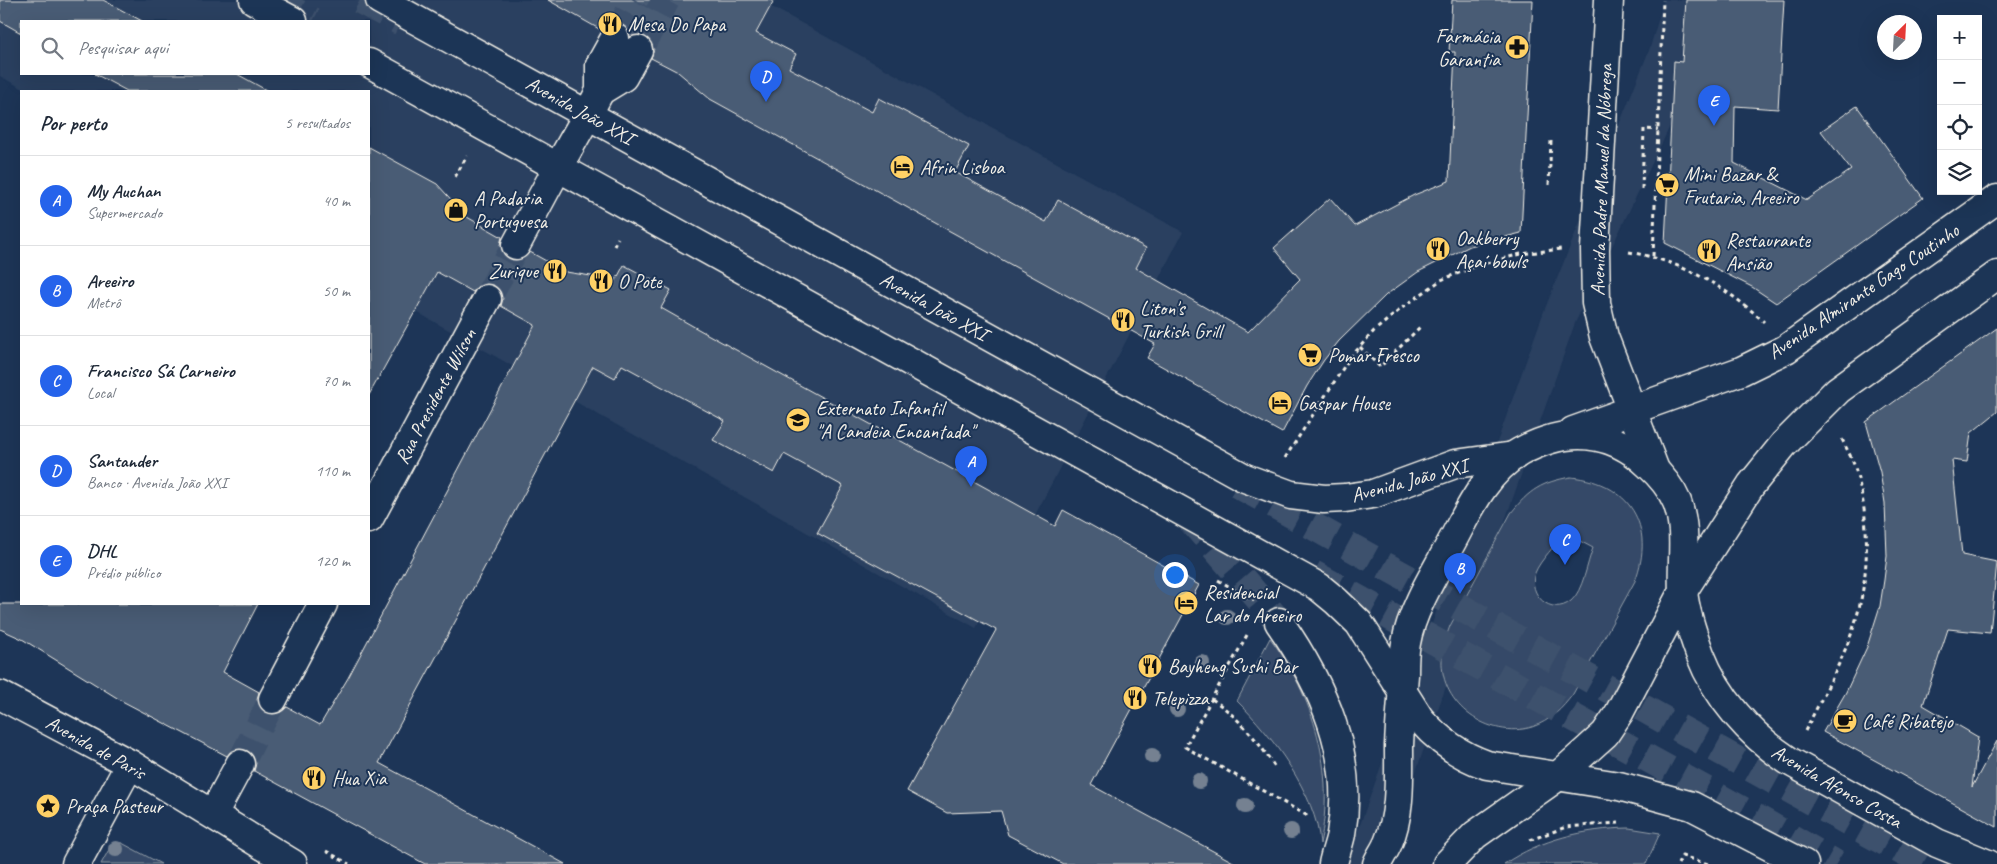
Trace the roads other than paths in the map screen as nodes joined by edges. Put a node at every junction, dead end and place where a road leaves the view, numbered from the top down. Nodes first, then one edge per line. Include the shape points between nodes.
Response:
1 (254, 0) edge
2 (380, 0) tunnel mouth
3 (1609, 0) edge
4 (291, 20) edge
5 (626, 44) tunnel mouth
6 (370, 64) edge
7 (594, 103) junction
8 (558, 167) junction
9 (1997, 199) edge
10 (516, 245) tunnel mouth
11 (1997, 275) edge
12 (487, 299) tunnel mouth
13 (1632, 410) junction
14 (1556, 437) junction
15 (1514, 456) junction
16 (1655, 470) junction
17 (370, 517) edge
18 (1684, 591) junction
19 (322, 605) edge
20 (1278, 622) tunnel mouth
21 (1402, 690) junction
22 (0, 695) edge
23 (273, 699) tunnel mouth
24 (130, 764) junction
25 (240, 764) tunnel mouth
26 (1557, 777) junction
27 (213, 814) junction
28 (289, 863) edge
29 (76, 864) edge
30 (1333, 864) edge
31 (1377, 864) edge
32 (1448, 864) edge
33 (1804, 864) edge
34 (1988, 864) edge

1 - 4 main road
2 - 7 main road, Avenida João XXI
3 - 13 main road, Avenida Padre Manuel da Nóbrega via 1594,249 1596,303 1604,336
5 - 7 main road via 600,65
6 - 8 main road
7 - 8 main road
7 - 15 main road, Avenida João XXI via 1245,478 1269,488 1291,495 1345,498 1373,494 1455,464
8 - 10 main road
8 - 21 main road via 1318,587 1358,623
9 - 13 main road, Avenida Almirante Gago Coutinho via 1786,349 1741,371
11 - 18 main road via 1822,405 1784,444 1751,485
12 - 17 main road, Rua Presidente Wilson
13 - 14 main road, Avenida Almirante Gago Coutinho
13 - 16 main road, Avenida Padre Manuel da Nóbrega
14 - 15 main road
14 - 16 main road via 1582,434 1615,441
15 - 21 main road via 1487,481 1470,506 1416,611 1406,642
16 - 18 main road, Avenida Afonso Costa via 1677,503 1685,542
18 - 26 main road via 1605,734
18 - 34 main road, Avenida Afonso Costa via 1700,655 1716,688 1748,729 1766,746 1937,843
19 - 23 main road
20 - 30 main road via 1297,648 1323,696 1339,752 1344,792 1341,834
21 - 26 main road via 1432,733 1468,759 1487,766
21 - 31 main road via 1397,800 1389,842
22 - 24 main road, Avenida de Paris
24 - 27 main road, Avenida de Paris
24 - 29 main road
25 - 27 main road
26 - 32 main road via 1475,835
26 - 33 main road via 1619,786 1692,806
27 - 28 main road, Avenida de Paris

